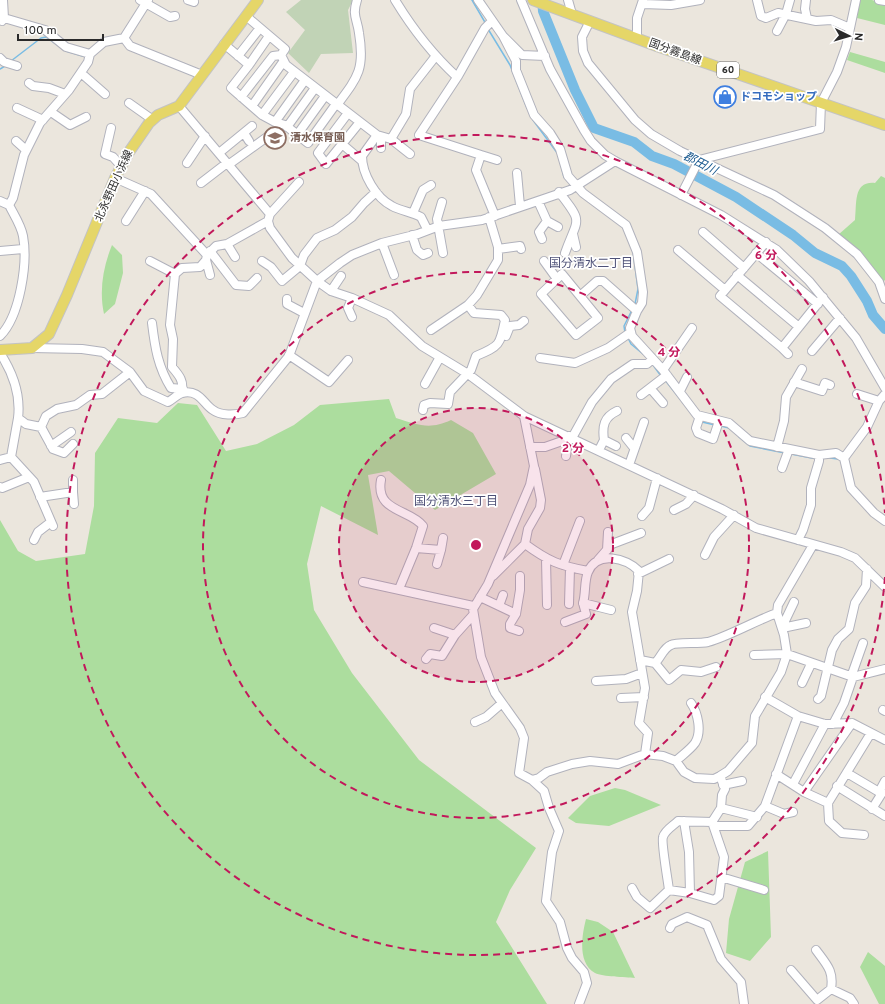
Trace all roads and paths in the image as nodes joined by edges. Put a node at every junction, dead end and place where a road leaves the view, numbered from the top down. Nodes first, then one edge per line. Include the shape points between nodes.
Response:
1 (3, 0) edge
2 (258, 0) edge
3 (357, 0) edge
4 (396, 0) edge
5 (478, 0) edge
6 (520, 0) edge
7 (533, 0) edge
8 (568, 0) edge
9 (700, 0) edge
10 (757, 0) edge
11 (790, 0) edge
12 (806, 0) edge
13 (856, 0) edge
14 (879, 0) edge
15 (885, 1) edge
16 (643, 2) edge
17 (682, 2) edge
18 (147, 3) edge
19 (572, 14) junction
20 (786, 14) junction
21 (175, 16) dead end
22 (246, 16) junction
23 (807, 18) junction
24 (1, 20) edge
25 (590, 21) junction
26 (488, 24) junction
27 (260, 28) junction
28 (850, 28) junction
29 (777, 31) dead end
30 (269, 36) junction
31 (502, 36) junction
32 (637, 38) junction
33 (126, 40) junction
34 (224, 44) junction
35 (238, 56) junction
36 (545, 56) junction
37 (435, 57) junction
38 (89, 58) junction
39 (282, 59) junction
40 (249, 65) junction
41 (294, 72) junction
42 (80, 73) junction
43 (202, 74) junction
44 (457, 77) junction
45 (305, 80) junction
46 (29, 83) dead end
47 (315, 88) junction
48 (65, 94) junction
49 (105, 94) dead end
50 (325, 96) junction
51 (241, 97) junction
52 (129, 102) dead end
53 (821, 103) junction
54 (336, 104) junction
55 (179, 106) junction
56 (252, 106) junction
57 (17, 108) dead end
58 (51, 112) junction
59 (348, 113) junction
60 (262, 115) junction
61 (86, 117) dead end
62 (43, 120) junction
63 (153, 120) junction
64 (275, 122) junction
65 (360, 122) junction
66 (885, 125) edge
67 (252, 126) dead end
68 (287, 127) junction
69 (111, 128) dead end
70 (244, 133) junction
71 (297, 135) junction
72 (205, 136) junction
73 (379, 136) junction
74 (267, 137) dead end
75 (391, 139) junction
76 (16, 141) dead end
77 (234, 141) junction
78 (249, 141) dead end
79 (342, 144) junction
80 (381, 148) dead end
81 (26, 150) junction
82 (219, 153) junction
83 (243, 154) junction
84 (410, 154) dead end
85 (481, 155) junction
86 (497, 160) dead end
87 (699, 160) junction
88 (362, 161) junction
89 (615, 161) junction
90 (187, 163) dead end
91 (228, 164) junction
92 (121, 166) junction
93 (517, 174) dead end
94 (116, 178) junction
95 (299, 182) dead end
96 (201, 183) dead end
97 (431, 185) dead end
98 (572, 188) junction
99 (145, 191) junction
100 (376, 192) junction
101 (559, 192) junction
102 (681, 195) junction
103 (0, 201) edge
104 (538, 201) junction
105 (442, 202) dead end
106 (9, 205) junction
107 (520, 206) junction
108 (413, 213) junction
109 (269, 217) junction
110 (492, 217) junction
111 (126, 220) dead end
112 (547, 221) junction
113 (439, 226) junction
114 (558, 227) dead end
115 (427, 229) junction
116 (703, 232) dead end
117 (573, 234) junction
118 (412, 235) junction
119 (542, 239) dead end
120 (766, 242) junction
121 (382, 243) junction
122 (227, 244) junction
123 (576, 248) dead end
124 (23, 249) junction
125 (498, 249) junction
126 (521, 249) dead end
127 (678, 250) dead end
128 (0, 251) edge
129 (565, 252) dead end
130 (428, 253) dead end
131 (442, 253) dead end
132 (756, 253) junction
133 (208, 255) junction
134 (236, 257) dead end
135 (150, 261) dead end
136 (262, 261) dead end
137 (544, 261) dead end
138 (300, 266) junction
139 (744, 268) junction
140 (175, 274) junction
141 (210, 275) dead end
142 (394, 275) dead end
143 (341, 276) dead end
144 (738, 276) junction
145 (257, 278) dead end
146 (557, 279) junction
147 (317, 281) junction
148 (725, 290) junction
149 (331, 292) junction
150 (580, 296) junction
151 (823, 297) junction
152 (352, 298) junction
153 (287, 299) dead end
154 (885, 299) edge
155 (818, 304) junction
156 (468, 305) junction
157 (634, 309) junction
158 (304, 313) junction
159 (352, 316) dead end
160 (840, 318) junction
161 (524, 321) dead end
162 (152, 323) dead end
163 (799, 327) junction
164 (692, 328) dead end
165 (431, 330) dead end
166 (628, 334) junction
167 (0, 336) edge
168 (32, 348) junction
169 (494, 348) junction
170 (782, 348) junction
171 (0, 351) edge
172 (812, 351) dead end
173 (788, 354) dead end
174 (289, 355) junction
175 (440, 357) junction
176 (540, 358) dead end
177 (348, 360) dead end
178 (651, 360) junction
179 (802, 369) dead end
180 (130, 372) junction
181 (468, 374) junction
182 (664, 375) junction
183 (687, 377) dead end
184 (794, 382) junction
185 (425, 384) dead end
186 (830, 385) dead end
187 (650, 388) junction
188 (885, 388) edge
189 (182, 391) junction
190 (680, 391) junction
191 (857, 394) dead end
192 (885, 394) edge
193 (641, 395) dead end
194 (879, 402) junction
195 (663, 403) dead end
196 (423, 410) dead end
197 (617, 411) dead end
198 (524, 416) junction
199 (18, 418) junction
200 (699, 419) junction
201 (644, 422) dead end
202 (719, 423) junction
203 (41, 427) junction
204 (71, 432) dead end
205 (569, 438) junction
206 (626, 438) dead end
207 (604, 440) junction
208 (73, 444) dead end
209 (51, 446) junction
210 (616, 446) dead end
211 (530, 447) junction
212 (777, 447) junction
213 (634, 448) junction
214 (599, 450) junction
215 (788, 452) junction
216 (566, 456) dead end
217 (11, 457) junction
218 (819, 458) junction
219 (844, 458) junction
220 (0, 460) edge
221 (629, 465) junction
222 (534, 466) junction
223 (782, 468) dead end
224 (29, 477) junction
225 (657, 478) junction
226 (73, 480) dead end
227 (381, 480) dead end
228 (0, 487) edge
229 (73, 492) junction
230 (694, 496) junction
231 (40, 497) junction
232 (74, 504) dead end
233 (674, 510) dead end
234 (734, 515) junction
235 (642, 516) dead end
236 (580, 521) dead end
237 (885, 521) edge
238 (608, 532) dead end
239 (641, 532) dead end
240 (443, 538) dead end
241 (34, 540) dead end
242 (798, 540) junction
243 (525, 544) junction
244 (813, 545) junction
245 (416, 548) junction
246 (441, 550) junction
247 (607, 550) junction
248 (705, 555) dead end
249 (546, 559) junction
250 (669, 559) dead end
251 (598, 560) junction
252 (437, 564) dead end
253 (566, 567) junction
254 (867, 570) junction
255 (588, 571) junction
256 (638, 574) junction
257 (520, 576) dead end
258 (363, 582) dead end
259 (488, 584) junction
260 (885, 587) edge
261 (399, 589) junction
262 (502, 596) dead end
263 (480, 597) junction
264 (794, 602) dead end
265 (583, 603) junction
266 (569, 604) dead end
267 (547, 605) dead end
268 (473, 606) junction
269 (498, 606) junction
270 (611, 610) dead end
271 (777, 613) junction
272 (516, 614) junction
273 (473, 615) junction
274 (569, 618) dead end
275 (806, 623) dead end
276 (782, 624) junction
277 (434, 628) dead end
278 (519, 631) dead end
279 (455, 635) junction
280 (863, 642) dead end
281 (787, 654) junction
282 (754, 655) dead end
283 (426, 659) dead end
284 (640, 660) junction
285 (655, 663) junction
286 (811, 664) junction
287 (716, 667) dead end
288 (828, 669) junction
289 (885, 669) edge
290 (642, 674) junction
291 (852, 677) junction
292 (596, 681) dead end
293 (802, 683) dead end
294 (644, 696) junction
295 (766, 697) junction
296 (621, 698) dead end
297 (818, 699) dead end
298 (691, 702) dead end
299 (501, 704) junction
300 (798, 716) junction
301 (474, 722) dead end
302 (852, 723) junction
303 (829, 724) junction
304 (871, 733) junction
305 (885, 740) edge
306 (645, 754) junction
307 (676, 761) junction
308 (847, 773) junction
309 (776, 774) junction
310 (532, 780) junction
311 (722, 780) junction
312 (742, 781) dead end
313 (885, 781) edge
314 (793, 784) junction
315 (838, 786) junction
316 (804, 792) junction
317 (882, 793) edge
318 (828, 803) junction
319 (765, 806) junction
320 (721, 808) junction
321 (872, 809) junction
322 (793, 812) dead end
323 (885, 816) edge
324 (757, 817) junction
325 (684, 821) junction
326 (713, 824) junction
327 (864, 835) dead end
328 (721, 877) junction
329 (632, 888) dead end
330 (669, 890) junction
331 (764, 890) dead end
332 (690, 893) junction
333 (670, 928) dead end
334 (816, 950) dead end
335 (791, 970) dead end
336 (831, 989) junction
337 (579, 1004) edge
338 (744, 1004) edge
339 (854, 1004) edge

1 - 24 street
2 - 22 main road
3 - 54 street via 354,12 362,52 361,68 356,80
4 - 37 street
5 - 26 street
6 - 36 street
7 - 19 main road, 国分霧島線 / 60
8 - 19 street
9 - 17 street
10 - 20 street via 761,16 766,18 778,12
11 - 20 street
12 - 23 street
13 - 28 street
14 - 15 street
16 - 17 street via 671,5
16 - 32 street via 637,18
18 - 21 street via 170,17
18 - 33 street
19 - 25 main road, 国分霧島線 / 60
20 - 23 street
20 - 29 street
22 - 27 street
22 - 34 main road
23 - 28 street via 816,21 831,20
24 - 38 street via 45,30 66,46
25 - 32 main road, 国分霧島線 / 60
25 - 87 street via 582,37 583,51 588,63 634,120 651,134
26 - 31 street
26 - 44 street
27 - 30 street
27 - 35 street
28 - 53 street via 837,72
30 - 39 street via 284,49
30 - 40 street
31 - 36 street via 522,55
31 - 98 street via 516,62 516,70 534,115 560,149
32 - 53 main road, 国分霧島線 / 60
33 - 38 street via 104,42
33 - 43 street via 130,46
34 - 35 street
34 - 43 main road
35 - 40 street
36 - 89 street via 591,141
37 - 44 street
37 - 75 street via 410,89 406,114
38 - 42 street
39 - 41 street
39 - 51 street via 273,56
39 - 56 street
40 - 51 street via 231,88
41 - 45 street
41 - 60 street
42 - 48 street
42 - 49 street
43 - 55 main road
44 - 85 street via 418,135
45 - 47 street
45 - 64 street
46 - 48 street
47 - 50 street
47 - 68 street
48 - 58 street
50 - 54 street
50 - 71 street
51 - 56 street
52 - 63 street
53 - 66 main road, 国分霧島線 / 60
53 - 87 street via 820,129
54 - 59 street
54 - 71 street via 308,143
55 - 63 main road, 北永野田小浜線 via 158,115
55 - 72 street
56 - 60 street
57 - 62 street
58 - 61 street via 70,125
58 - 62 street
59 - 65 street
59 - 79 street via 318,153 326,164
60 - 64 street
62 - 81 street
63 - 92 main road, 北永野田小浜線 via 145,127
64 - 68 street
65 - 73 street
65 - 79 street
67 - 70 street
68 - 71 street
69 - 92 street via 105,154 114,156
70 - 77 street
70 - 78 street
72 - 82 street
72 - 90 street
73 - 75 street
73 - 80 street
73 - 88 street via 362,156
74 - 83 street
75 - 84 street
76 - 81 street
77 - 82 street
77 - 83 street
79 - 88 street
81 - 106 street
82 - 91 street
83 - 91 street
85 - 86 street
85 - 110 street via 476,170
87 - 102 street
87 - 154 street via 774,195 825,228 857,254 879,282
88 - 100 street via 363,170
89 - 98 street
89 - 102 street
91 - 96 street
91 - 109 street
92 - 94 main road, 北永野田小浜線
93 - 107 street
94 - 99 street
94 - 168 main road, 北永野田小浜線 via 52,328
95 - 109 street
97 - 108 street via 423,190
98 - 101 street
98 - 157 street via 626,225 637,252 643,292 642,302
99 - 111 street
99 - 133 street via 156,198
100 - 108 street via 392,206
100 - 138 street via 352,217 317,238 304,255
101 - 104 street
101 - 117 street via 576,214 577,222
102 - 120 street
103 - 106 street
104 - 107 street
104 - 112 street
105 - 113 street via 437,218
106 - 124 street via 21,228
107 - 110 street
108 - 115 street via 422,217
109 - 122 street
109 - 138 street via 270,228
110 - 113 street
110 - 125 street
112 - 114 street
112 - 119 street via 539,232
113 - 115 street
113 - 131 street
115 - 118 street
116 - 139 street
117 - 123 street
117 - 129 street
118 - 121 street
118 - 130 street via 417,250 423,255
120 - 132 street
120 - 151 street
121 - 142 street
121 - 147 street via 352,255
122 - 133 street via 216,246
122 - 134 street
124 - 128 street
124 - 167 street via 22,286 12,318
125 - 126 street via 516,245
125 - 156 street via 498,260
127 - 148 street
132 - 139 street
132 - 155 street
133 - 140 street via 200,267 182,268
133 - 141 street
133 - 145 street via 236,285 248,286
135 - 140 street
136 - 138 street via 271,267 282,281
137 - 146 street
138 - 147 street
139 - 144 street
140 - 189 street via 170,325 173,339 172,367 181,377
143 - 149 street
144 - 148 street
144 - 163 street
146 - 150 street via 562,274
146 - 150 street via 541,294 576,335 598,318
147 - 149 street
147 - 158 street
148 - 170 street via 720,296
149 - 152 street
150 - 157 street via 597,281 604,281
151 - 155 street
151 - 160 street
152 - 159 street via 348,308
152 - 175 street via 389,315 422,346
153 - 158 street via 290,307
155 - 163 street
156 - 165 street
156 - 169 street via 474,313 497,314 505,320 501,339
157 - 166 street
158 - 174 street
160 - 172 street
160 - 188 street via 856,338
161 - 169 street via 519,325 510,326 502,346
162 - 189 street via 156,355 162,374 171,388
163 - 170 street
164 - 182 street
166 - 176 street via 608,348 575,363
166 - 178 street
168 - 171 main road
168 - 180 street via 103,352
169 - 181 street via 476,356
170 - 173 street
171 - 199 street via 10,369 20,398
174 - 177 street via 329,382
174 - 189 street via 243,413 234,416 213,410 203,398
175 - 181 street
175 - 185 street
178 - 182 street
178 - 205 street via 633,364 611,379 592,402
179 - 184 street
180 - 189 street via 144,391 157,398 168,402
180 - 203 street via 102,394 90,395 76,404 56,409 46,416
181 - 196 street via 450,392 448,404 430,403 424,405
181 - 198 street
182 - 187 street
182 - 190 street
183 - 190 street
184 - 186 street via 821,393 825,383
184 - 212 street via 786,397 784,421
187 - 193 street
187 - 195 street
190 - 200 street
191 - 194 street
192 - 194 street
194 - 219 street via 867,427
197 - 207 street via 606,420 602,428
198 - 205 street
198 - 211 street
199 - 203 street via 30,425
199 - 217 street
200 - 202 street
200 - 202 street via 696,428 698,433 713,439
201 - 213 street
202 - 212 street via 729,423 750,441
203 - 209 street
204 - 209 street
205 - 211 street via 546,447
205 - 214 street
205 - 216 street
206 - 213 street
207 - 210 street
207 - 214 street
208 - 209 street via 64,453
211 - 222 street
212 - 215 street
213 - 221 street
214 - 221 street
215 - 218 street
215 - 223 street
217 - 220 street
217 - 224 street
218 - 219 street via 836,453
218 - 242 street via 811,488 811,505
219 - 237 street via 851,488
221 - 225 street
222 - 243 street via 540,508 528,529
222 - 259 street via 527,494
224 - 228 street
224 - 231 street
225 - 230 street
225 - 235 street via 650,510
226 - 229 street
227 - 245 street via 383,497 393,509 419,521 422,526
229 - 231 street
229 - 232 street
230 - 233 street
230 - 234 street
231 - 241 street via 52,524 38,532
234 - 242 street via 756,528
234 - 248 street via 714,537
236 - 253 street
238 - 247 street
239 - 247 street via 612,544
240 - 246 street
242 - 244 street
243 - 249 street
243 - 259 street via 499,569
244 - 254 street via 855,558
244 - 271 street via 780,600
245 - 246 street
245 - 261 street
246 - 252 street
247 - 251 street
249 - 253 street
249 - 267 street
250 - 256 street
251 - 255 street
251 - 256 street via 607,557 619,559 632,564 639,571
253 - 255 street
253 - 266 street
254 - 260 street
254 - 288 street via 866,586 855,603 849,629 838,638 832,650
255 - 265 street
256 - 284 street via 632,612
257 - 272 street
258 - 261 street
259 - 263 street
261 - 268 street
262 - 269 street
263 - 268 street
263 - 269 street
264 - 276 street
265 - 270 street
265 - 274 street via 587,617
268 - 273 street
269 - 272 street
271 - 276 street
271 - 285 street via 708,642 673,644 666,648
272 - 278 street via 510,628
273 - 279 street
273 - 299 street via 481,657
275 - 276 street via 790,627
276 - 281 street
277 - 279 street
279 - 283 street via 442,656 430,654
280 - 291 street
281 - 282 street
281 - 286 street
281 - 295 street via 781,672
284 - 285 street
284 - 290 street
285 - 287 street via 669,680 681,670 700,672
286 - 288 street
286 - 293 street
288 - 291 street
288 - 297 street
289 - 291 street
290 - 292 street via 626,679
290 - 294 street
291 - 303 street via 844,703
294 - 296 street
294 - 306 street via 639,723 648,733
295 - 300 street
295 - 311 street via 755,716 752,743
298 - 307 street via 696,710 698,723 695,742
299 - 301 street via 486,717
299 - 310 street via 520,728 524,738 519,773
300 - 303 street
300 - 309 street
302 - 303 street
302 - 304 street
302 - 316 street
303 - 314 street
304 - 305 street
304 - 308 street
306 - 307 street via 663,756
306 - 310 street via 618,764 590,760 572,764
307 - 311 street via 684,772 695,778
308 - 315 street
308 - 317 street
309 - 314 street
309 - 319 street
310 - 337 street via 544,791 559,831 552,852 546,901 560,922 572,958 584,972 587,984
311 - 312 street
311 - 320 street via 725,789
313 - 317 street
314 - 316 street
315 - 318 street
315 - 321 street
316 - 318 street
317 - 321 street
318 - 327 street via 828,820 842,833
319 - 322 street via 784,814
319 - 324 street
320 - 324 street
320 - 326 street
321 - 323 street
324 - 326 street via 748,826
325 - 326 street
325 - 330 street via 678,821 662,838
325 - 332 street via 690,859
326 - 328 street via 724,857
328 - 331 street
328 - 332 street via 719,896 714,900
329 - 330 street via 637,897 650,908
330 - 332 street
333 - 338 street via 672,924 687,917 707,925 720,958 741,982
334 - 336 street via 830,970 833,978
335 - 336 street via 817,1000
336 - 339 street via 850,998

